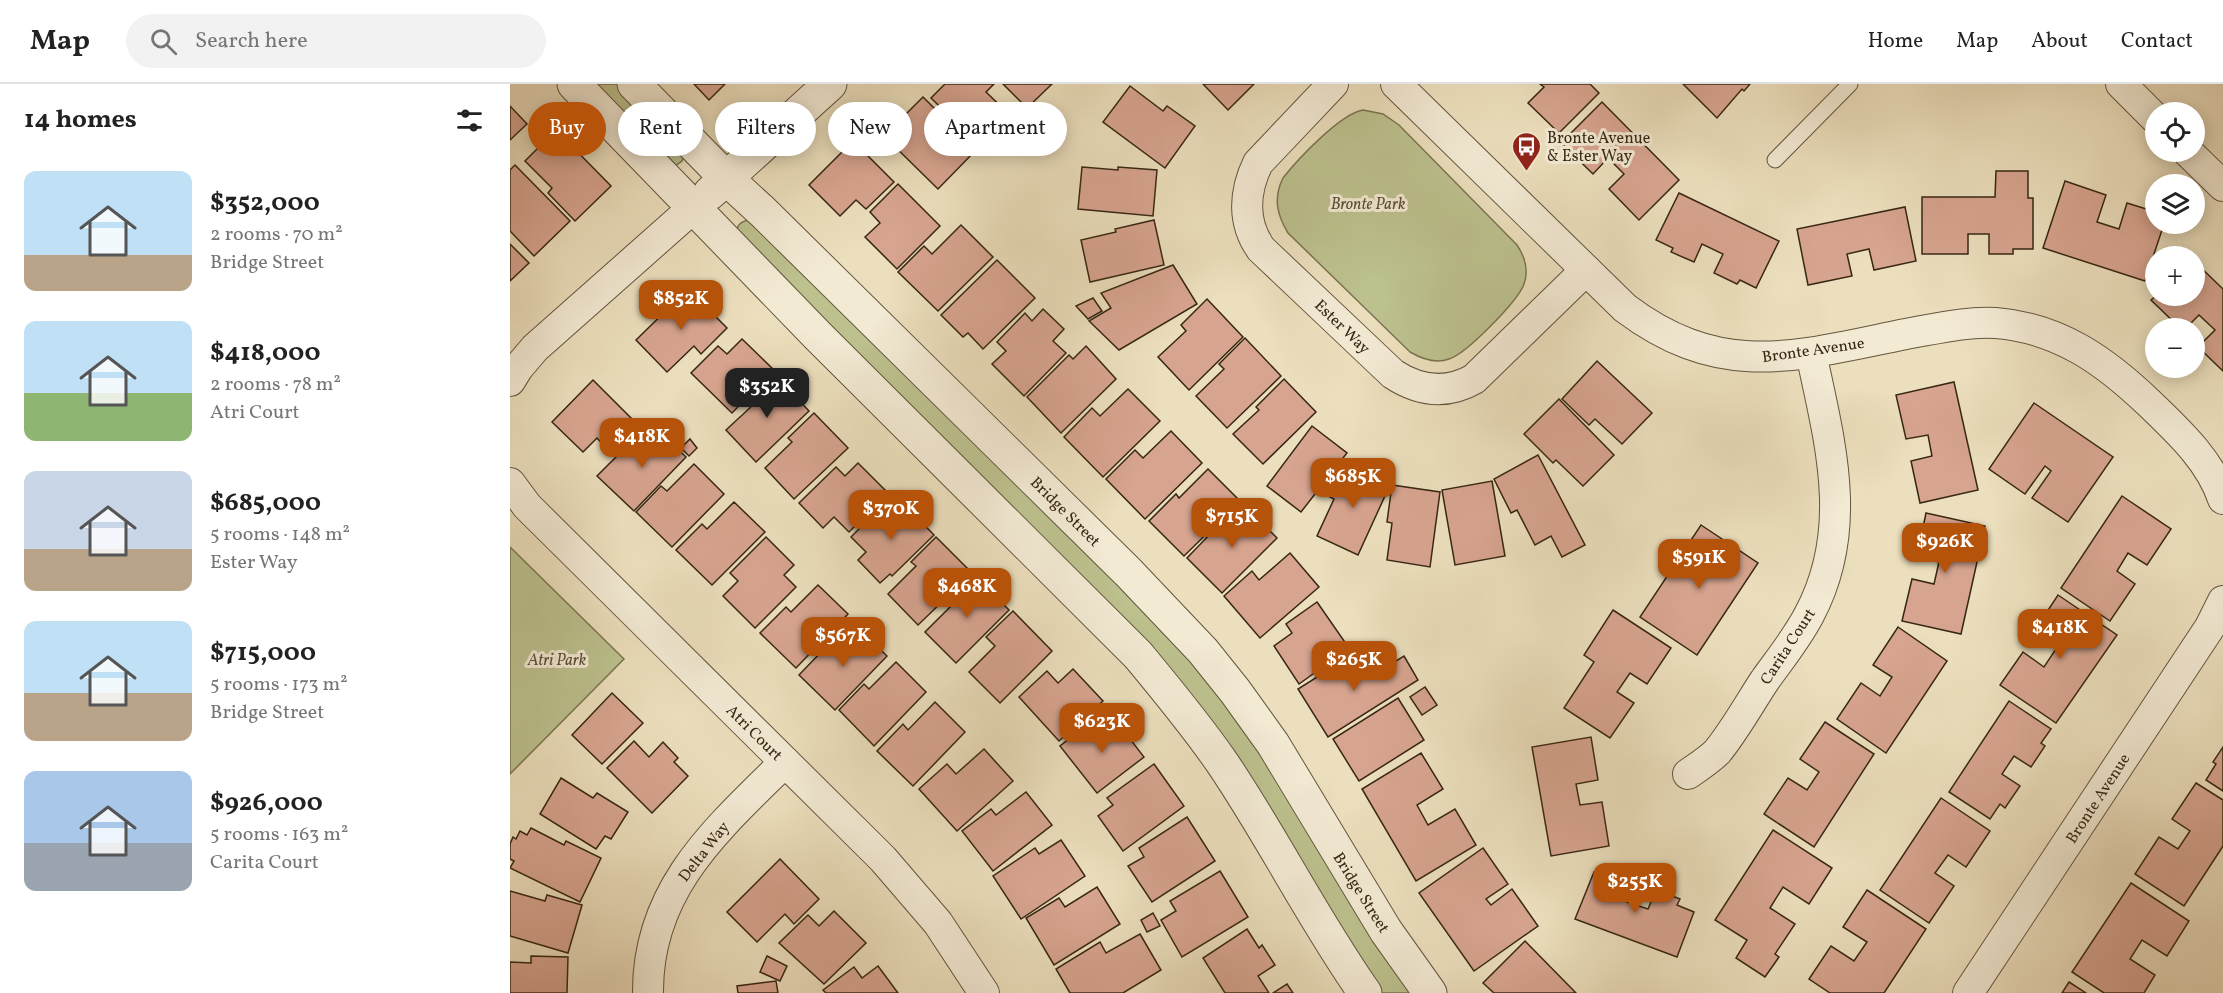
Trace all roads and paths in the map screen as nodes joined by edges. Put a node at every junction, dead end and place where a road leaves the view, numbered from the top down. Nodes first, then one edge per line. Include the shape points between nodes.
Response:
1 (574, 84) edge
2 (634, 84) edge
3 (830, 84) edge
4 (1333, 84) edge
5 (1396, 84) edge
6 (1850, 84) edge
7 (2129, 87) edge
8 (2145, 105) edge
9 (1775, 160) dead end
10 (2198, 162) edge
11 (726, 178) junction
12 (2223, 186) edge
13 (693, 208) junction
14 (1586, 270) junction
15 (1811, 353) junction
16 (510, 381) edge
17 (510, 483) edge
18 (2223, 499) edge
19 (2223, 601) edge
20 (785, 762) junction
21 (1688, 774) dead end
22 (648, 993) edge
23 (984, 993) edge
24 (1365, 993) edge
25 (1430, 993) edge
26 (1968, 993) edge

1 - 13 street
2 - 11 street, Bridge Street
3 - 11 street
4 - 14 street, Ester Way via 1258,164 1248,190 1247,221 1261,249 1392,374 1412,385 1436,390 1461,387 1474,379
5 - 14 street, Bronte Avenue
6 - 9 lane
7 - 8 street
10 - 12 street
11 - 13 street
11 - 25 street, Bridge Street via 1055,500 1203,651 1273,744 1386,931
13 - 16 street via 535,348
13 - 24 street via 1138,655 1222,763
14 - 15 street, Bronte Avenue via 1647,324 1697,348 1757,358
15 - 18 street, Bronte Avenue via 1969,324 1995,323 2045,334 2092,355 2122,378 2203,460
15 - 21 street, Carita Court via 1835,484 1834,539 1824,580 1808,616 1717,752
17 - 20 street, Atri Court via 527,506
19 - 26 street, Bronte Avenue via 2210,627
20 - 22 street, Delta Way via 690,861 660,919 651,949
20 - 23 street, Atri Court via 907,885 938,923

